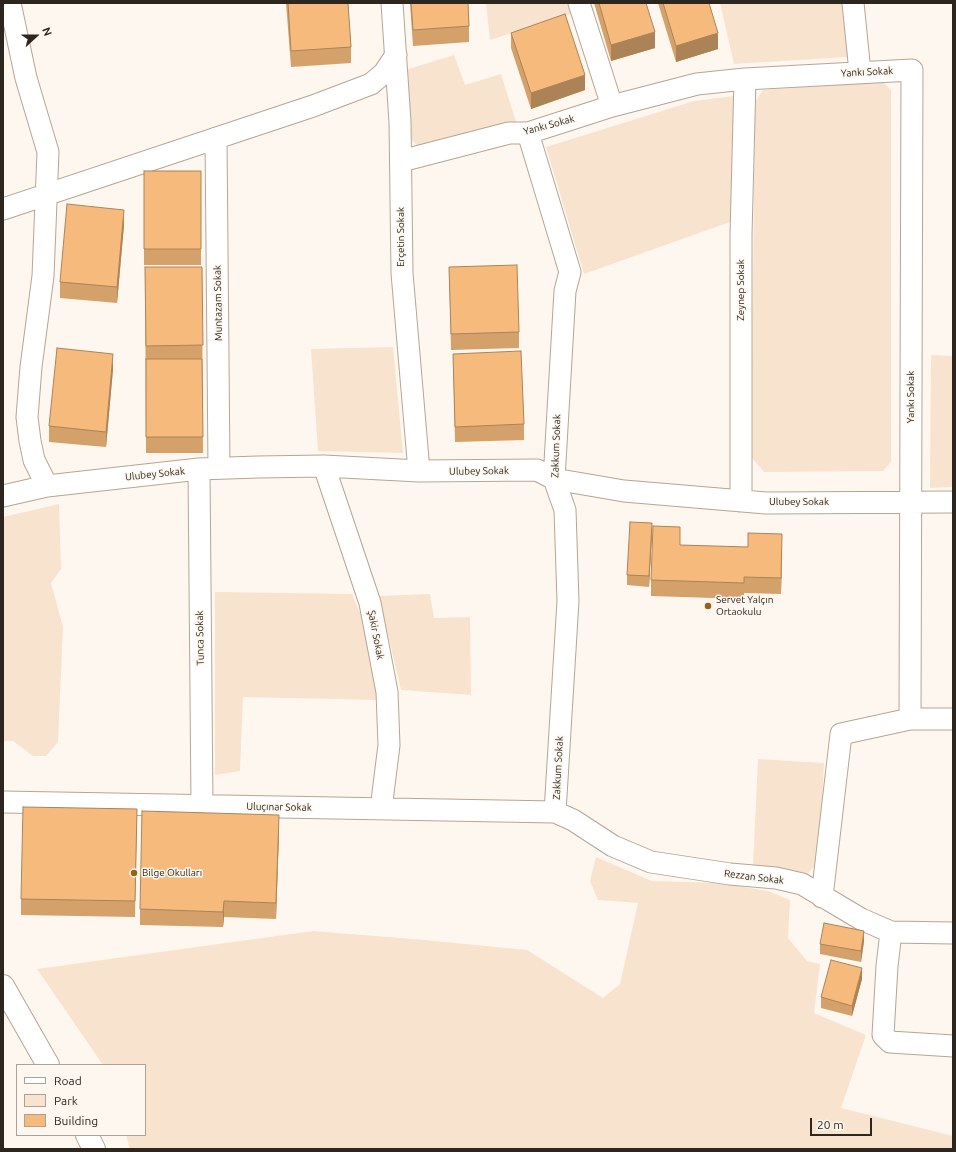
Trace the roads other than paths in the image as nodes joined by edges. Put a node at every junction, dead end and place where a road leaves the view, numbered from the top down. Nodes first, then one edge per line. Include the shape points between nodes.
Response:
1 (10, 3) edge
2 (392, 3) edge
3 (579, 3) edge
4 (852, 3) edge
5 (396, 55) junction
6 (860, 72) junction
7 (745, 79) junction
8 (612, 106) junction
9 (528, 133) junction
10 (216, 138) junction
11 (401, 161) junction
12 (46, 194) junction
13 (3, 209) edge
14 (324, 466) junction
15 (220, 468) junction
16 (199, 469) junction
17 (419, 471) junction
18 (554, 479) junction
19 (47, 486) junction
20 (3, 496) edge
21 (741, 500) junction
22 (911, 502) junction
23 (953, 502) edge
24 (910, 718) junction
25 (953, 718) edge
26 (3, 802) edge
27 (202, 806) junction
28 (381, 809) junction
29 (556, 812) junction
30 (822, 897) junction
31 (891, 932) junction
32 (953, 933) edge
33 (3, 986) edge
34 (953, 1046) edge
35 (47, 1064) edge
36 (87, 1136) edge
37 (94, 1149) edge

1 - 12 street via 26,78 48,152
2 - 5 street, Erçetin Sokak
3 - 8 street
4 - 6 street
5 - 10 street via 384,73 371,84
5 - 11 street, Erçetin Sokak
6 - 7 street, Yankı Sokak
6 - 22 street, Yankı Sokak via 912,70
7 - 8 street, Yankı Sokak via 697,84
7 - 21 street, Zeynep Sokak via 741,235
8 - 9 street, Yankı Sokak
9 - 11 street, Yankı Sokak via 510,133
9 - 18 street, Zakkum Sokak via 570,272 565,291
10 - 12 street
10 - 15 street, Muntazam Sokak
11 - 17 street, Erçetin Sokak via 402,273
12 - 13 street
12 - 19 street via 43,276 27,417 34,460
14 - 15 street, Ulubey Sokak
14 - 17 street, Ulubey Sokak
14 - 28 street, Şakir Sokak via 370,603 388,692 389,745
15 - 16 street, Ulubey Sokak
16 - 19 street, Ulubey Sokak
16 - 27 street, Tunca Sokak
17 - 18 street, Ulubey Sokak via 536,470
18 - 21 street, Ulubey Sokak via 624,491
18 - 29 street, Zakkum Sokak via 565,510 568,600
19 - 20 street, Ulubey Sokak
21 - 22 street, Ulubey Sokak via 766,503
22 - 23 street, Ulubey Sokak
22 - 24 street
24 - 25 street
24 - 30 street via 840,734
26 - 27 street, Uluçınar Sokak
27 - 28 street, Uluçınar Sokak
28 - 29 street, Uluçınar Sokak
29 - 30 street, Rezzan Sokak via 613,846 651,862 776,878 802,884
30 - 31 street, Rezzan Sokak
31 - 32 street, Rezzan Sokak
31 - 34 street via 883,1035 890,1042
33 - 35 street
36 - 37 street

